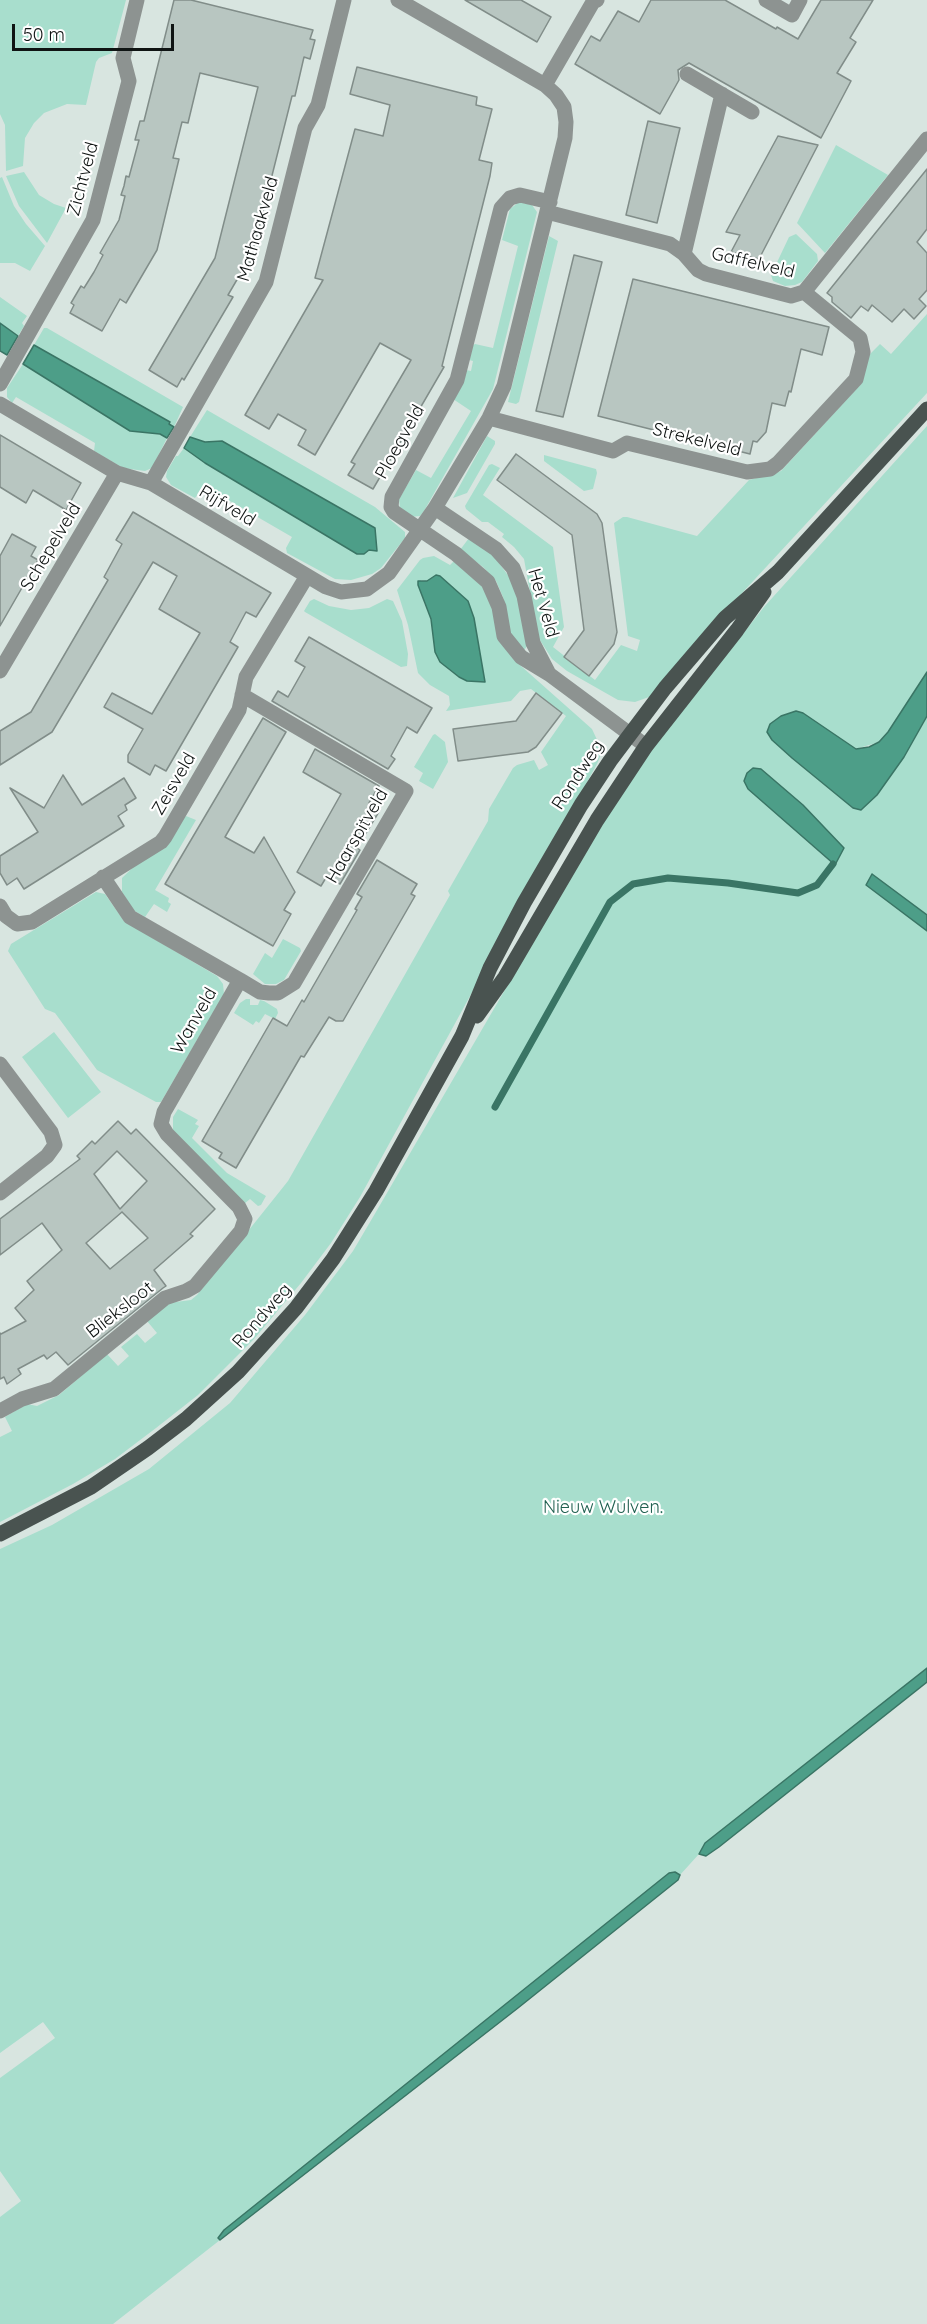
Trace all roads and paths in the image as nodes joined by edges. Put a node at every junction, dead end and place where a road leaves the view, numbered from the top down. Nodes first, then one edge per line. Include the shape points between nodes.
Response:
1 (137, 0) edge
2 (344, 0) edge
3 (398, 0) edge
4 (597, 0) edge
5 (766, 0) edge
6 (800, 0) edge
7 (687, 74) dead end
8 (545, 85) junction
9 (722, 94) junction
10 (752, 112) dead end
11 (927, 139) edge
12 (549, 207) junction
13 (684, 254) junction
14 (804, 292) junction
15 (0, 384) edge
16 (0, 404) edge
17 (927, 410) edge
18 (489, 418) junction
19 (117, 473) junction
20 (151, 483) junction
21 (435, 508) junction
22 (420, 531) junction
23 (778, 572) junction
24 (307, 576) junction
25 (0, 671) edge
26 (549, 674) junction
27 (242, 695) junction
28 (630, 734) junction
29 (646, 746) junction
30 (103, 877) junction
31 (0, 906) edge
32 (240, 980) junction
33 (462, 1036) junction
34 (0, 1064) edge
35 (0, 1193) edge
36 (245, 1219) joint
37 (0, 1411) edge
38 (0, 1534) edge

1 - 15 street, Zichtveld via 123,58 129,81 93,220
2 - 20 street, Mathaakveld via 318,105 305,128 266,282
3 - 8 street
4 - 8 street
5 - 6 street via 792,15
7 - 9 street
8 - 12 street via 564,107 567,122
9 - 10 street
9 - 13 street
11 - 14 street, Gaffelveld
12 - 13 street, Gaffelveld via 670,244
12 - 18 street via 504,386
12 - 22 street, Ploegveld via 520,195 501,207 457,380 390,502 393,512
13 - 14 street, Gaffelveld via 706,274 791,296
14 - 18 street, Strekelveld via 860,338 863,352 856,379 770,469 747,472 627,443 613,451
16 - 19 street, Rijfveld
17 - 23 main road, Rondweg
18 - 21 street
19 - 20 street, Rijfveld
19 - 25 street, Schepelveld
20 - 24 street, Rijfveld
21 - 22 street
21 - 26 street, Het Veld via 496,549 513,568 524,596 533,643
22 - 24 street, Rijfveld via 389,573 367,589 341,592
22 - 26 street, Het Veld via 456,554 488,582 499,607 504,636 521,657
23 - 28 main road, Rondweg via 725,618
23 - 29 main road, Rondweg
24 - 27 street, Zeisveld via 246,677
26 - 28 street, Het Veld
27 - 30 street, Zeisveld via 239,710 165,837
27 - 32 street, Haarspitveld via 406,791 294,983 278,993 269,993
28 - 29 street, Het Veld
28 - 33 main road, Rondweg via 580,805 524,903 490,968
29 - 33 main road, Rondweg via 597,820 505,977
30 - 31 street, Zeisveld via 24,924 12,921
30 - 32 street, Wanveld via 130,918
32 - 36 street, Wanveld via 164,1112 161,1124 239,1207
33 - 38 main road, Rondweg via 356,1225 312,1288 258,1351 186,1419 119,1469
34 - 35 street via 51,1132 55,1145 47,1156
36 - 37 street, Blieksloot via 240,1231 195,1286 165,1298 54,1389

